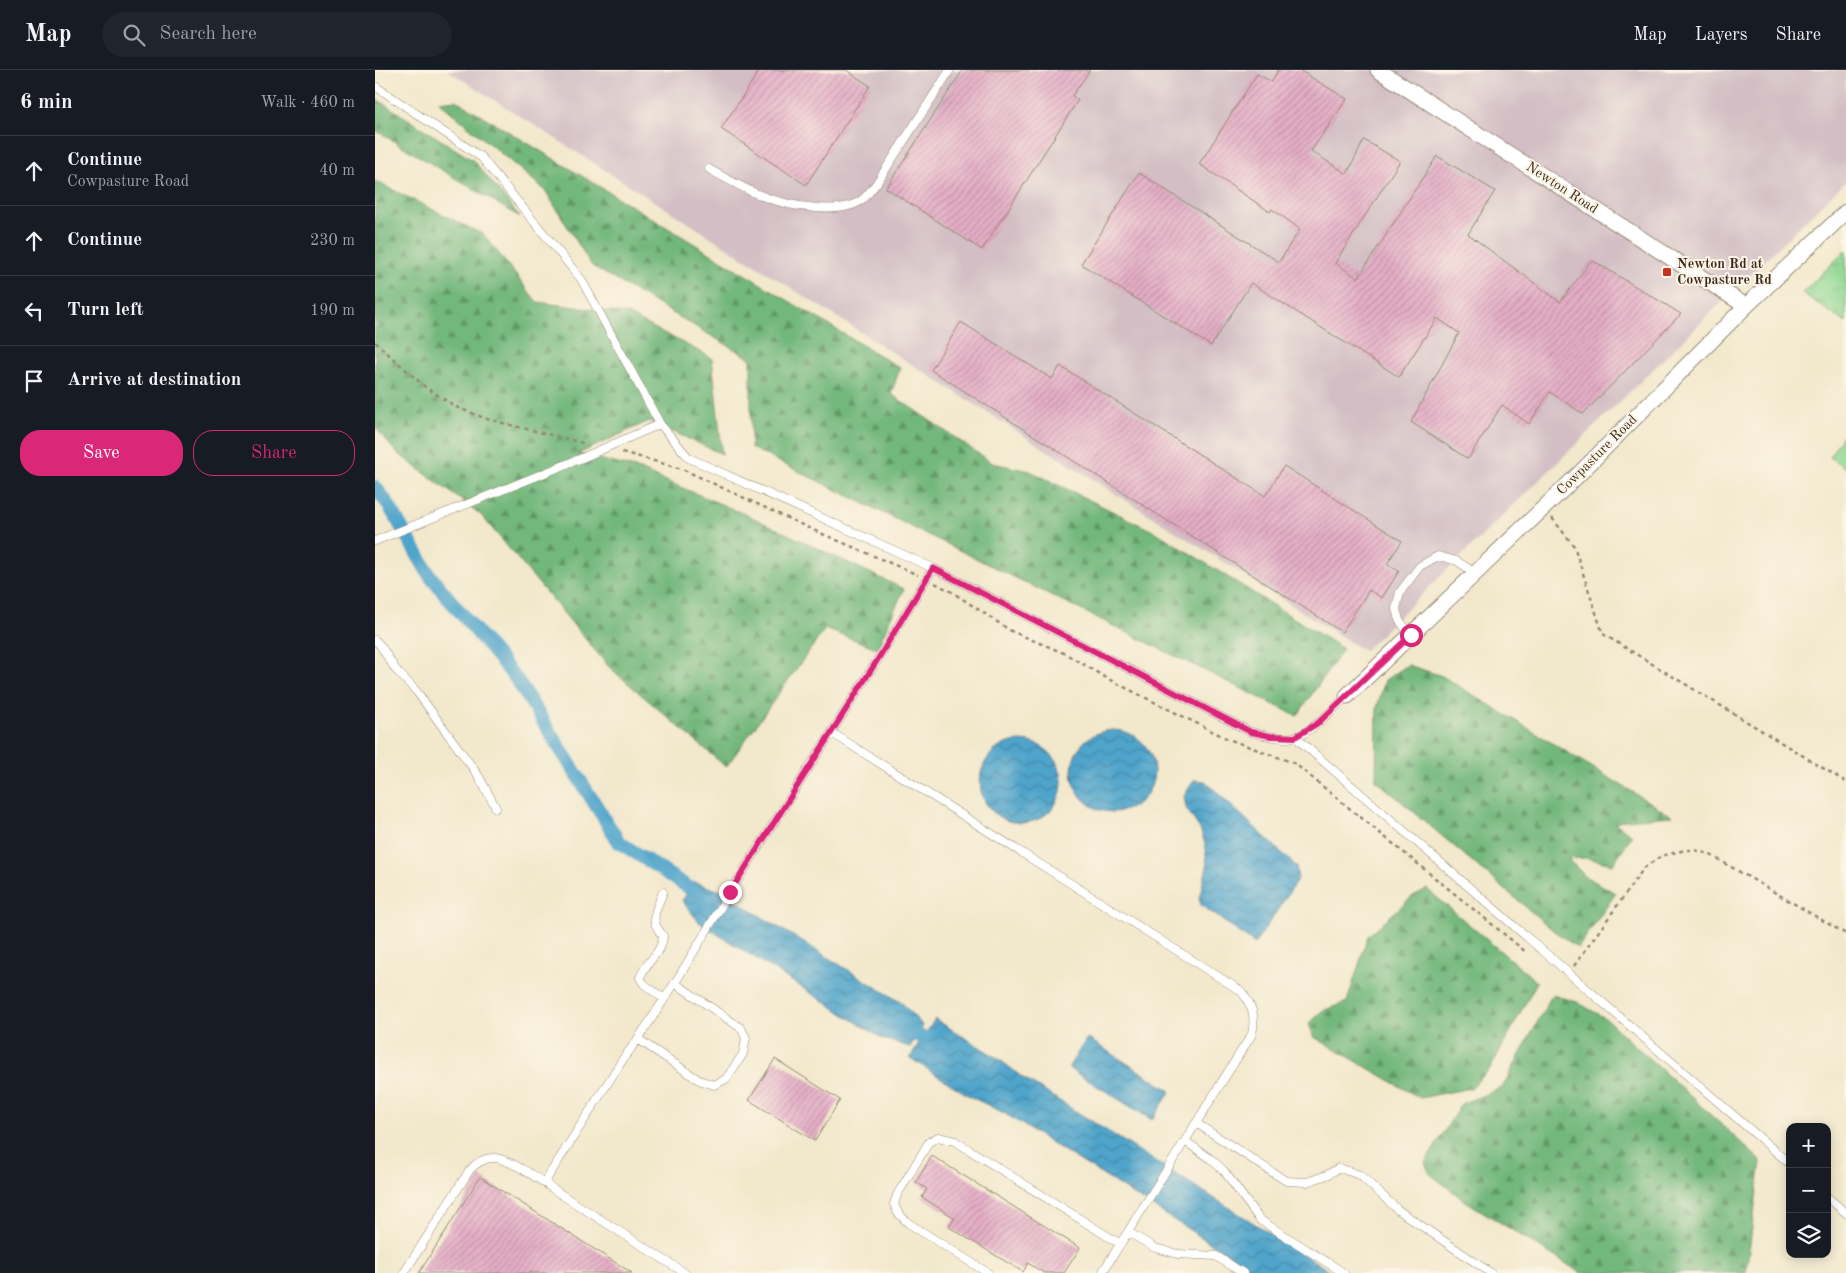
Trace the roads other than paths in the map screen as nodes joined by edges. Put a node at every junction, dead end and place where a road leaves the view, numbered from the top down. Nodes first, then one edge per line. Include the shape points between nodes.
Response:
1 (950, 70) edge
2 (1378, 70) edge
3 (375, 86) edge
4 (709, 169) dead end
5 (1846, 212) edge
6 (1746, 306) junction
7 (660, 424) junction
8 (375, 541) edge
9 (933, 568) junction
10 (1475, 573) junction
11 (1411, 635) junction
12 (375, 640) edge
13 (1347, 696) joint
14 (832, 733) junction
15 (1295, 737) junction
16 (496, 808) dead end
17 (663, 892) dead end
18 (675, 983) junction
19 (665, 999) junction
20 (638, 1039) junction
21 (1196, 1123) junction
22 (1185, 1141) junction
23 (1786, 1161) edge
24 (544, 1183) junction
25 (1831, 1200) edge
26 (1846, 1213) edge
27 (1128, 1232) junction
28 (1120, 1244) junction
29 (405, 1273) edge
30 (685, 1273) edge
31 (988, 1273) edge
32 (1102, 1273) edge
33 (1243, 1273) edge
34 (1344, 1273) edge
35 (1491, 1273) edge

1 - 4 lane via 876,184 857,204 827,209 795,206 762,198
2 - 6 street, Newton Road
3 - 7 lane via 481,157 581,278
5 - 6 street, Cowpasture Road
6 - 10 street, Cowpasture Road
7 - 8 lane
7 - 9 lane via 689,458
9 - 14 lane
9 - 15 lane via 1251,732
10 - 11 street, Cowpasture Road
10 - 11 lane via 1457,561 1438,556 1420,566 1400,592 1396,609 1399,620
11 - 13 street, Cowpasture Road
12 - 16 lane via 478,775
13 - 15 lane via 1318,723
14 - 18 lane
14 - 21 lane via 1241,991 1249,1001 1255,1022 1252,1034
15 - 23 lane
17 - 19 lane via 654,918 655,927 663,936 663,946 640,978 643,984
18 - 19 lane
18 - 20 lane via 741,1028 746,1038 737,1064 726,1080 713,1085 699,1080
19 - 20 lane
20 - 24 lane
21 - 22 lane
21 - 35 lane via 1286,1181 1307,1182 1339,1168 1360,1175 1398,1210
22 - 27 lane
22 - 34 lane via 1224,1171 1260,1220
24 - 29 lane via 494,1158 475,1164
24 - 30 lane
25 - 26 lane
27 - 28 lane
27 - 33 lane via 1155,1248 1178,1254 1216,1256
28 - 31 lane via 955,1141 938,1137 929,1142 897,1195 895,1204 908,1223
28 - 32 lane

